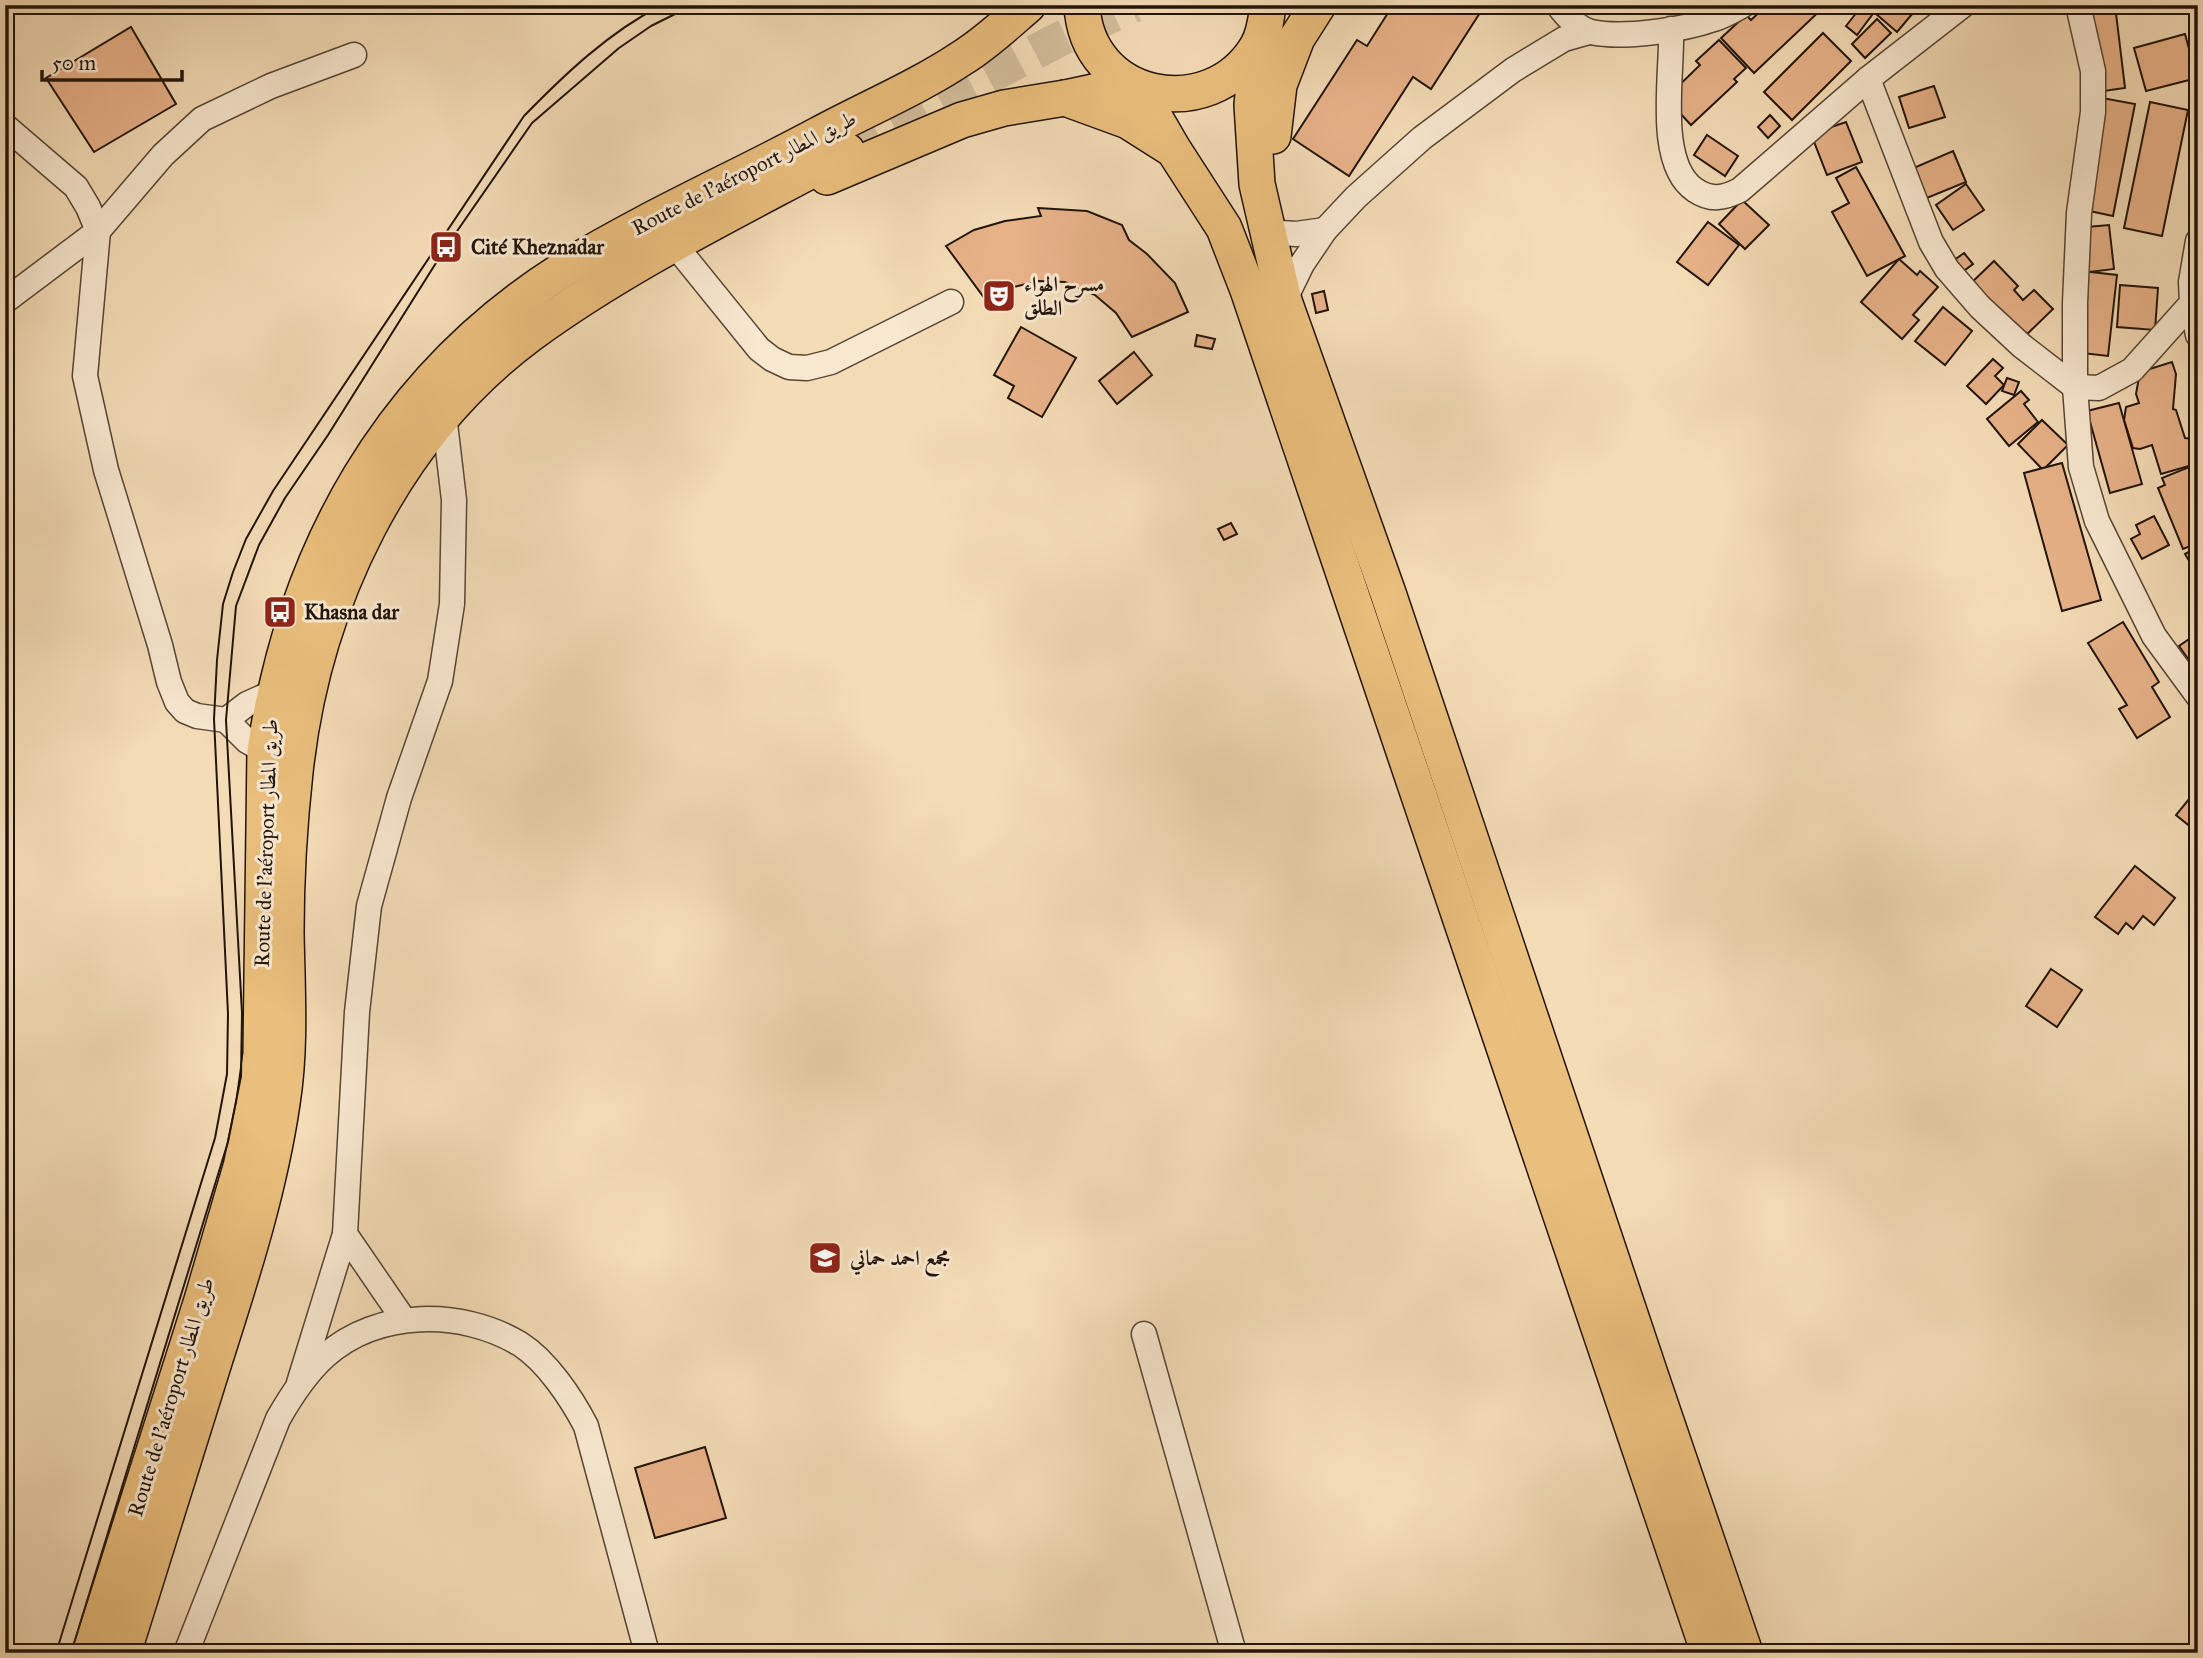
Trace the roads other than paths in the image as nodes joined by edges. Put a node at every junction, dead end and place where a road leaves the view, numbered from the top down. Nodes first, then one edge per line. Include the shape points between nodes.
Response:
1 (1028, 5) edge
2 (1082, 5) edge
3 (1288, 5) edge
4 (1318, 5) edge
5 (1558, 5) edge
6 (1743, 5) edge
7 (1963, 5) edge
8 (2078, 5) edge
9 (1263, 27) edge
10 (1671, 29) junction
11 (1589, 32) junction
12 (354, 55) dead end
13 (1868, 79) junction
14 (1133, 85) junction
15 (1065, 98) junction
16 (5, 126) edge
17 (1172, 149) junction
18 (847, 151) tunnel mouth
19 (712, 225) junction
20 (1266, 227) junction
21 (1325, 230) junction
22 (98, 231) junction
23 (2198, 241) edge
24 (674, 244) junction
25 (2194, 288) edge
26 (1284, 300) junction
27 (5, 301) edge
28 (951, 302) dead end
29 (2198, 335) edge
30 (2075, 387) junction
31 (444, 415) junction
32 (276, 691) junction
33 (2198, 696) edge
34 (226, 720) junction
35 (265, 751) junction
36 (345, 1234) junction
37 (404, 1320) junction
38 (1144, 1334) dead end
39 (299, 1383) junction
40 (90, 1653) edge
41 (123, 1653) edge
42 (186, 1653) edge
43 (647, 1653) edge
44 (1234, 1653) edge
45 (1709, 1653) edge
46 (1745, 1653) edge

1 - 32 highway, Route de l'aéroport طريق المطار via 963,58 919,85 669,211 564,270 463,346 395,423 352,491 315,564
2 - 14 highway via 1092,45 1108,67
3 - 9 highway
4 - 20 highway via 1297,38 1279,85
5 - 11 street via 1568,19
6 - 10 street via 1715,19
7 - 13 street
8 - 30 street via 2093,71 2093,112 2079,213
9 - 14 highway via 1241,69 1218,85 1192,94 1164,95
9 - 20 highway via 1252,105 1257,184
10 - 11 street via 1636,34
10 - 13 street via 1671,153 1690,187 1714,198 1740,190
11 - 21 street via 1564,39 1513,70 1422,138
12 - 22 street via 271,86 202,119 163,155
13 - 30 street via 1931,242 1947,269 2022,346
14 - 15 highway
14 - 17 highway
15 - 17 highway via 1128,121
15 - 19 highway via 962,120
16 - 22 street via 76,187
17 - 45 highway via 1224,228 1248,290
18 - 19 highway, Route de l'aéroport طريق المطار
19 - 24 highway, Route de l'aéroport طريق المطار
20 - 21 street via 1296,234
20 - 26 highway
21 - 26 street
22 - 27 street
22 - 34 street via 85,376 106,470 177,702 197,716
23 - 25 street
24 - 28 street via 759,349 789,367 807,369 831,362
24 - 31 highway, Route de l'aéroport طريق المطار via 528,336
25 - 29 street
25 - 30 street via 2132,370 2099,388
26 - 46 highway via 1388,593
30 - 33 street via 2081,467 2096,521 2154,636
31 - 36 street via 454,500 452,604 440,681 399,798 369,906 357,1012
31 - 41 highway, Route de l'aéroport طريق المطار via 418,445 375,516 318,655 295,772 288,855 283,1098 272,1167
32 - 34 street
32 - 35 highway, Route de l'aéroport طريق المطار
34 - 35 street
35 - 40 highway, Route de l'aéroport طريق المطار via 262,1026 254,1105 206,1287
36 - 37 street
36 - 39 street
37 - 39 street via 364,1331 327,1354
37 - 43 street via 448,1320 484,1327 521,1345 573,1400 586,1426
38 - 44 street
39 - 42 street via 278,1419

